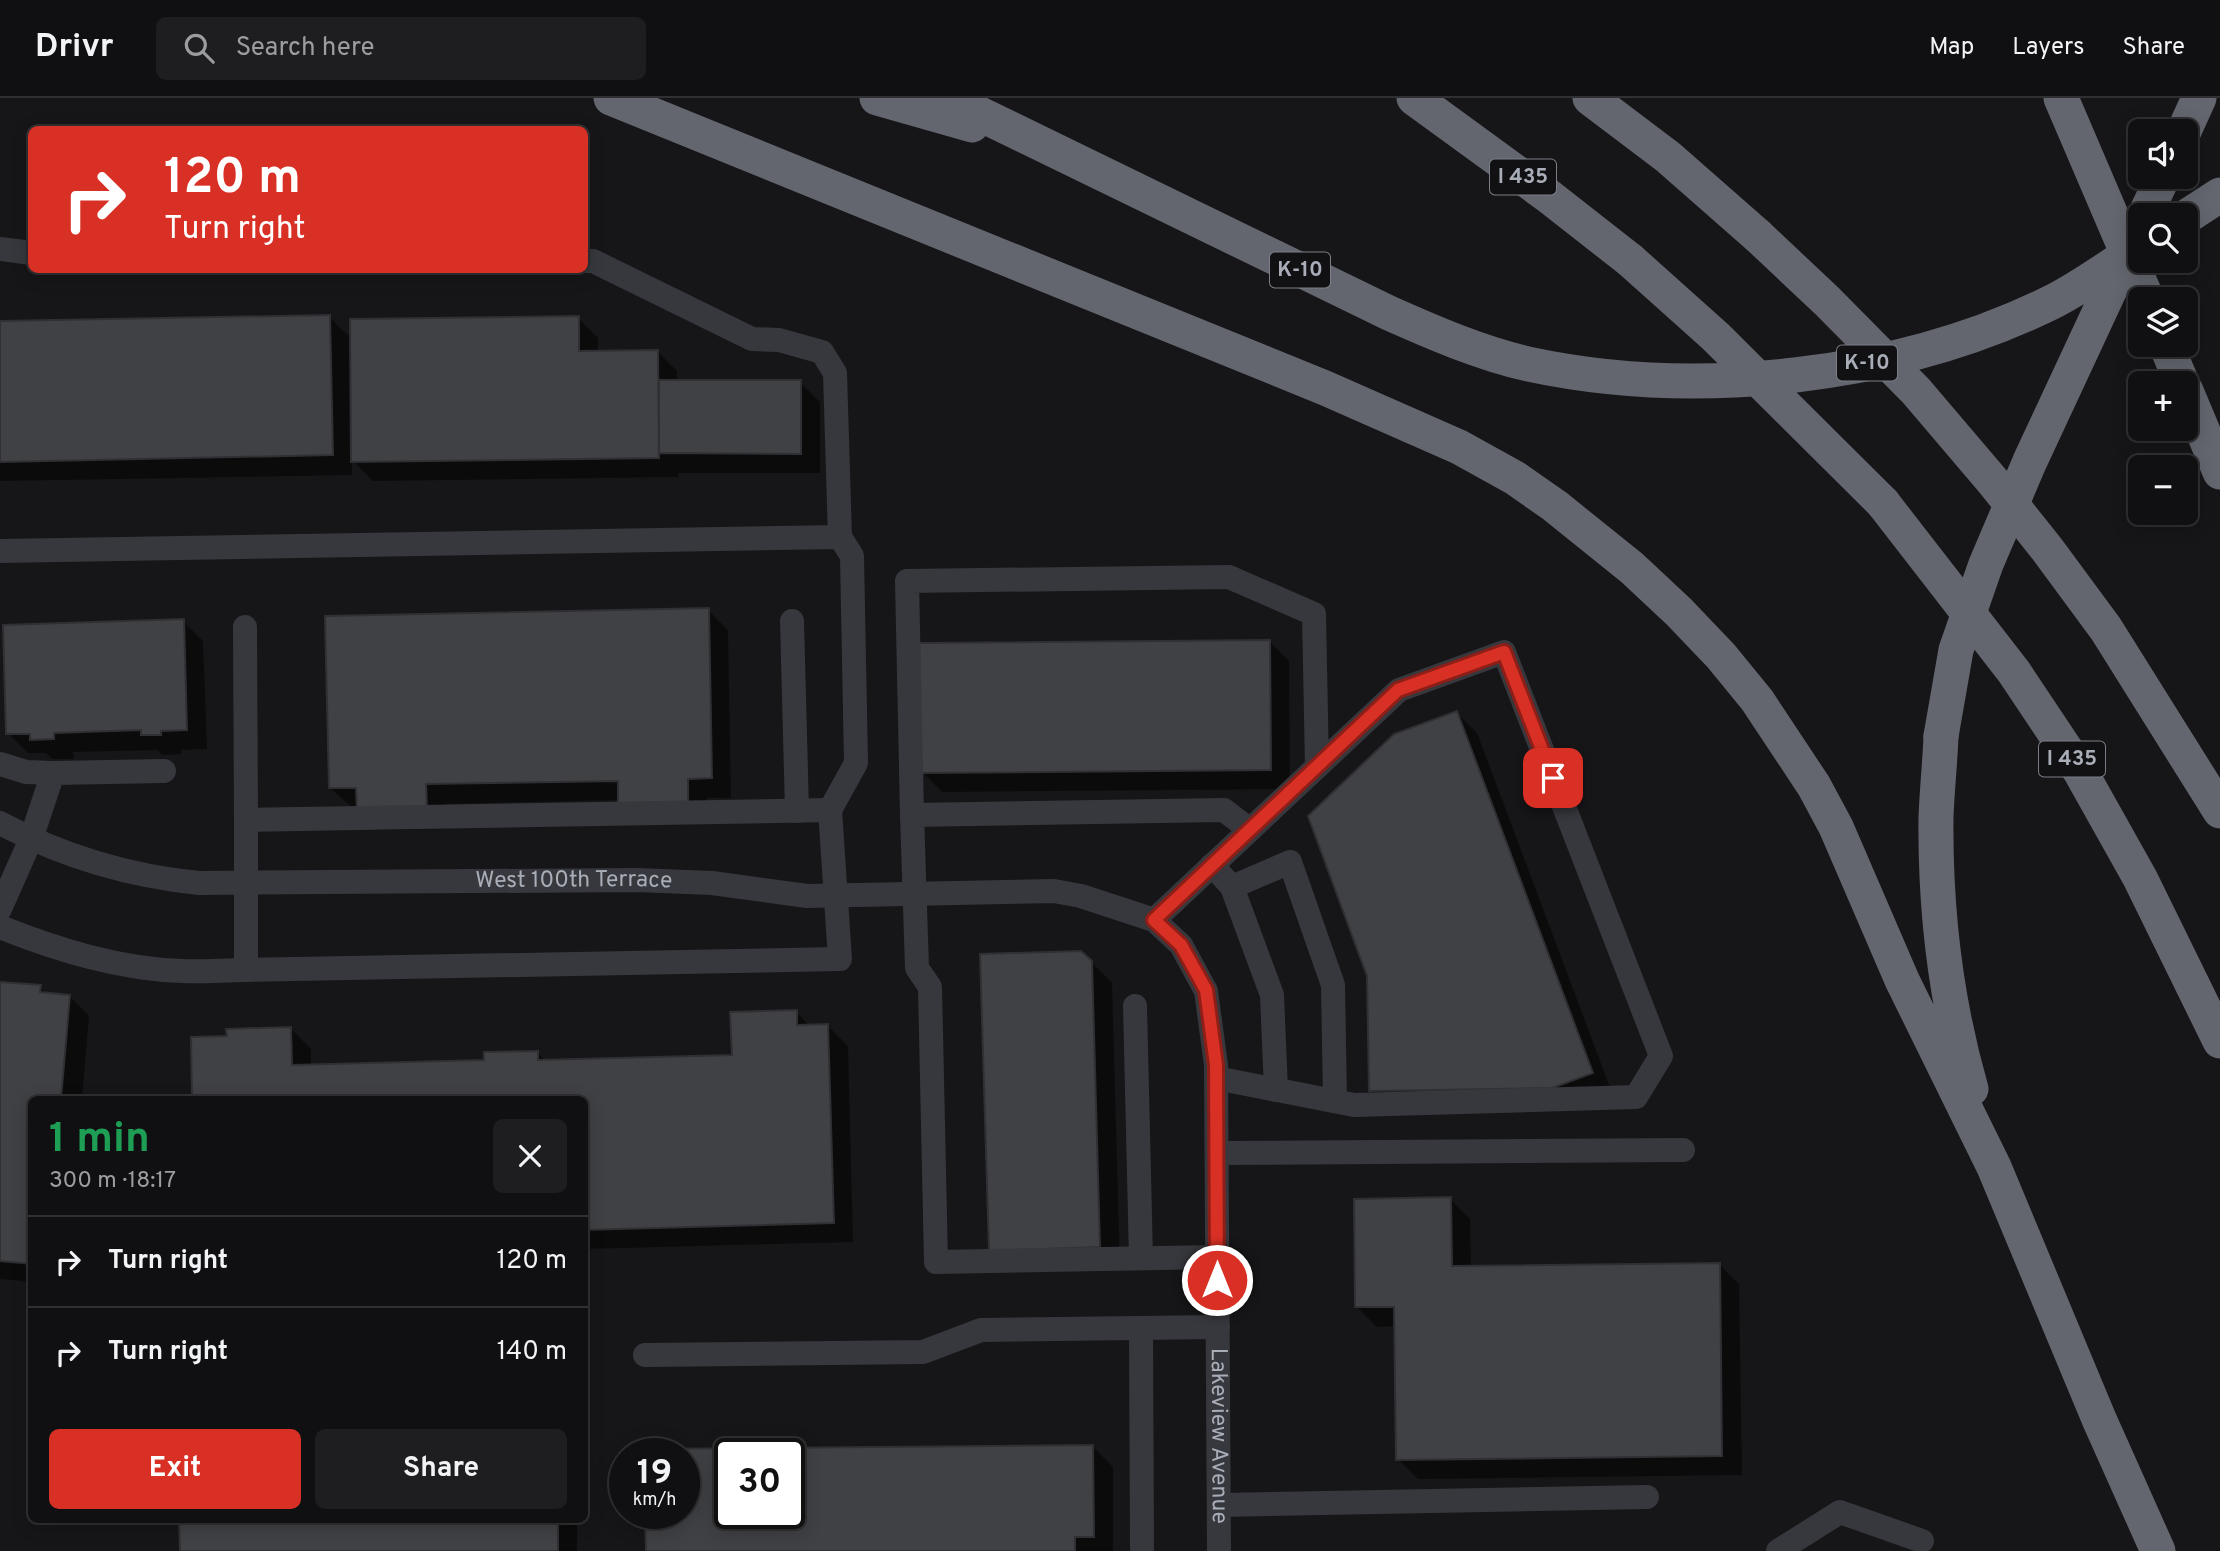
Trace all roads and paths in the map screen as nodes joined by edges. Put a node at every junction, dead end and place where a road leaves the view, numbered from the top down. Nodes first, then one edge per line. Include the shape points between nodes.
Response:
1 (611, 98) edge
2 (877, 98) edge
3 (947, 98) edge
4 (1414, 98) edge
5 (1590, 98) edge
6 (2061, 98) edge
7 (2199, 98) edge
8 (2189, 119) edge
9 (1039, 144) junction
10 (2220, 194) edge
11 (2198, 210) edge
12 (0, 249) edge
13 (2128, 251) edge
14 (28, 252) edge
15 (2128, 254) edge
16 (588, 261) edge
17 (2142, 287) edge
18 (2198, 420) edge
19 (2220, 472) edge
20 (840, 537) junction
21 (0, 551) edge
22 (792, 621) dead end
23 (245, 627) dead end
24 (0, 764) edge
25 (1317, 767) junction
26 (164, 771) dead end
27 (53, 773) junction
28 (830, 810) junction
29 (797, 811) junction
30 (2220, 811) edge
31 (912, 815) junction
32 (246, 820) junction
33 (0, 823) edge
34 (1250, 830) junction
35 (31, 839) junction
36 (1212, 865) junction
37 (246, 884) junction
38 (1231, 887) junction
39 (914, 894) junction
40 (837, 896) junction
41 (0, 909) edge
42 (1154, 920) junction
43 (0, 927) edge
44 (246, 970) junction
45 (1135, 1006) dead end
46 (2220, 1041) edge
47 (1216, 1078) junction
48 (1276, 1090) junction
49 (1335, 1101) junction
50 (1683, 1150) dead end
51 (1217, 1153) junction
52 (1994, 1167) junction
53 (1217, 1257) junction
54 (1141, 1258) junction
55 (1218, 1327) junction
56 (1141, 1328) junction
57 (645, 1355) dead end
58 (1647, 1497) dead end
59 (1219, 1505) junction
60 (1922, 1541) dead end
61 (1142, 1551) edge
62 (1219, 1551) edge
63 (1778, 1551) edge
64 (2158, 1551) edge

1 - 52 highway via 1394,416 1515,478 1587,530 1670,603 1721,656 1785,739 1836,827 1902,981
2 - 9 highway
3 - 9 highway
4 - 46 highway, I 435, bridge via 1630,260 1716,337 1883,503 2014,672 2080,771 2140,878
5 - 30 highway, bridge via 1668,157 1758,236 1916,391 1996,485 2106,629
6 - 17 highway, bridge
7 - 8 highway
9 - 15 highway, K-10 via 1448,339 1526,363 1629,378 1794,376 1937,345 1997,326 2053,301
10 - 11 highway
12 - 14 street
13 - 52 highway, bridge via 1986,564 1956,650 1941,736 1937,881 1951,1005
16 - 20 street via 752,339 779,340 822,352 835,373
18 - 19 highway
20 - 21 street
20 - 28 street via 852,556 856,763
22 - 29 street
23 - 32 street
24 - 27 street via 26,772
25 - 31 street via 1314,614 1229,577 907,581
25 - 34 street
25 - 49 street via 1398,690 1504,652 1661,1056 1636,1097 1354,1105
26 - 27 street
27 - 35 street
28 - 29 street
28 - 40 street
29 - 32 street
31 - 34 street via 1224,810
31 - 39 street
32 - 37 street
33 - 35 street, West 100th Terrace
34 - 36 street
35 - 37 street, West 100th Terrace via 72,856 144,875
35 - 41 street
36 - 38 street
36 - 42 street
37 - 40 street, West 100th Terrace via 649,880
37 - 44 street
38 - 48 street via 1272,995
38 - 49 street via 1290,862 1333,985
39 - 40 street, West 100th Terrace
39 - 42 street, West 100th Terrace via 1054,891
39 - 54 street via 917,968 930,987 936,1262
40 - 44 street via 840,959
42 - 47 street, Lakeview Avenue via 1181,945 1206,990
43 - 44 street via 47,946 138,967
45 - 54 street
47 - 48 street
47 - 51 street, Lakeview Avenue
48 - 49 street
50 - 51 street
51 - 53 street, Lakeview Avenue
52 - 64 highway
53 - 54 street
53 - 55 street, Lakeview Avenue
55 - 56 street
55 - 59 street, Lakeview Avenue
56 - 57 street via 981,1330 923,1352
56 - 61 street
58 - 59 street
59 - 62 street, Lakeview Avenue
60 - 63 street via 1840,1512

